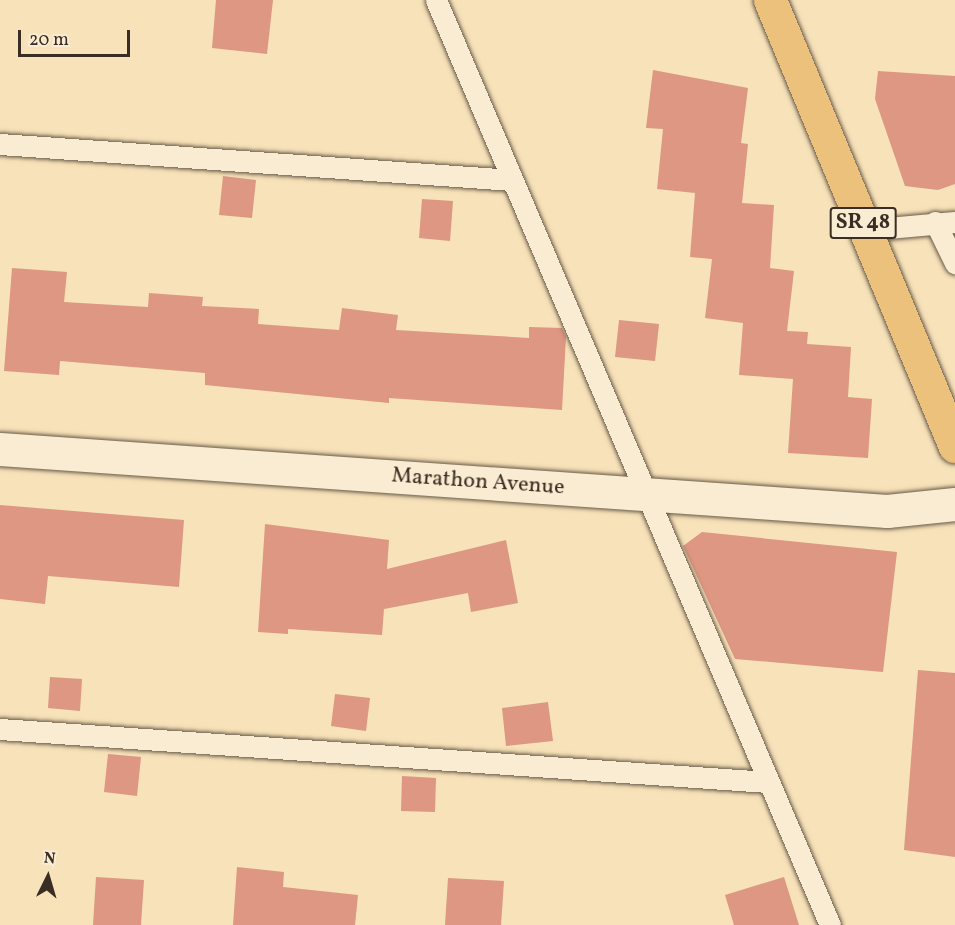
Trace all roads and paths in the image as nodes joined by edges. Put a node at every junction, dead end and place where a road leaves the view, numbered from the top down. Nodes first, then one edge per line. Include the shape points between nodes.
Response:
1 (436, 0) edge
2 (770, 0) edge
3 (0, 144) edge
4 (512, 180) junction
5 (945, 222) edge
6 (866, 230) junction
7 (955, 263) edge
8 (945, 396) edge
9 (955, 446) edge
10 (0, 449) edge
11 (645, 494) junction
12 (955, 504) edge
13 (0, 729) edge
14 (768, 782) junction
15 (830, 925) edge

1 - 4 lane
2 - 6 main road, SR 48
3 - 4 lane
4 - 11 lane
5 - 6 lane
5 - 7 lane
6 - 8 main road, SR 48
8 - 9 main road, SR 48
10 - 11 street, Marathon Avenue
11 - 12 street, Marathon Avenue via 887,511
11 - 14 lane
13 - 14 lane
14 - 15 lane

